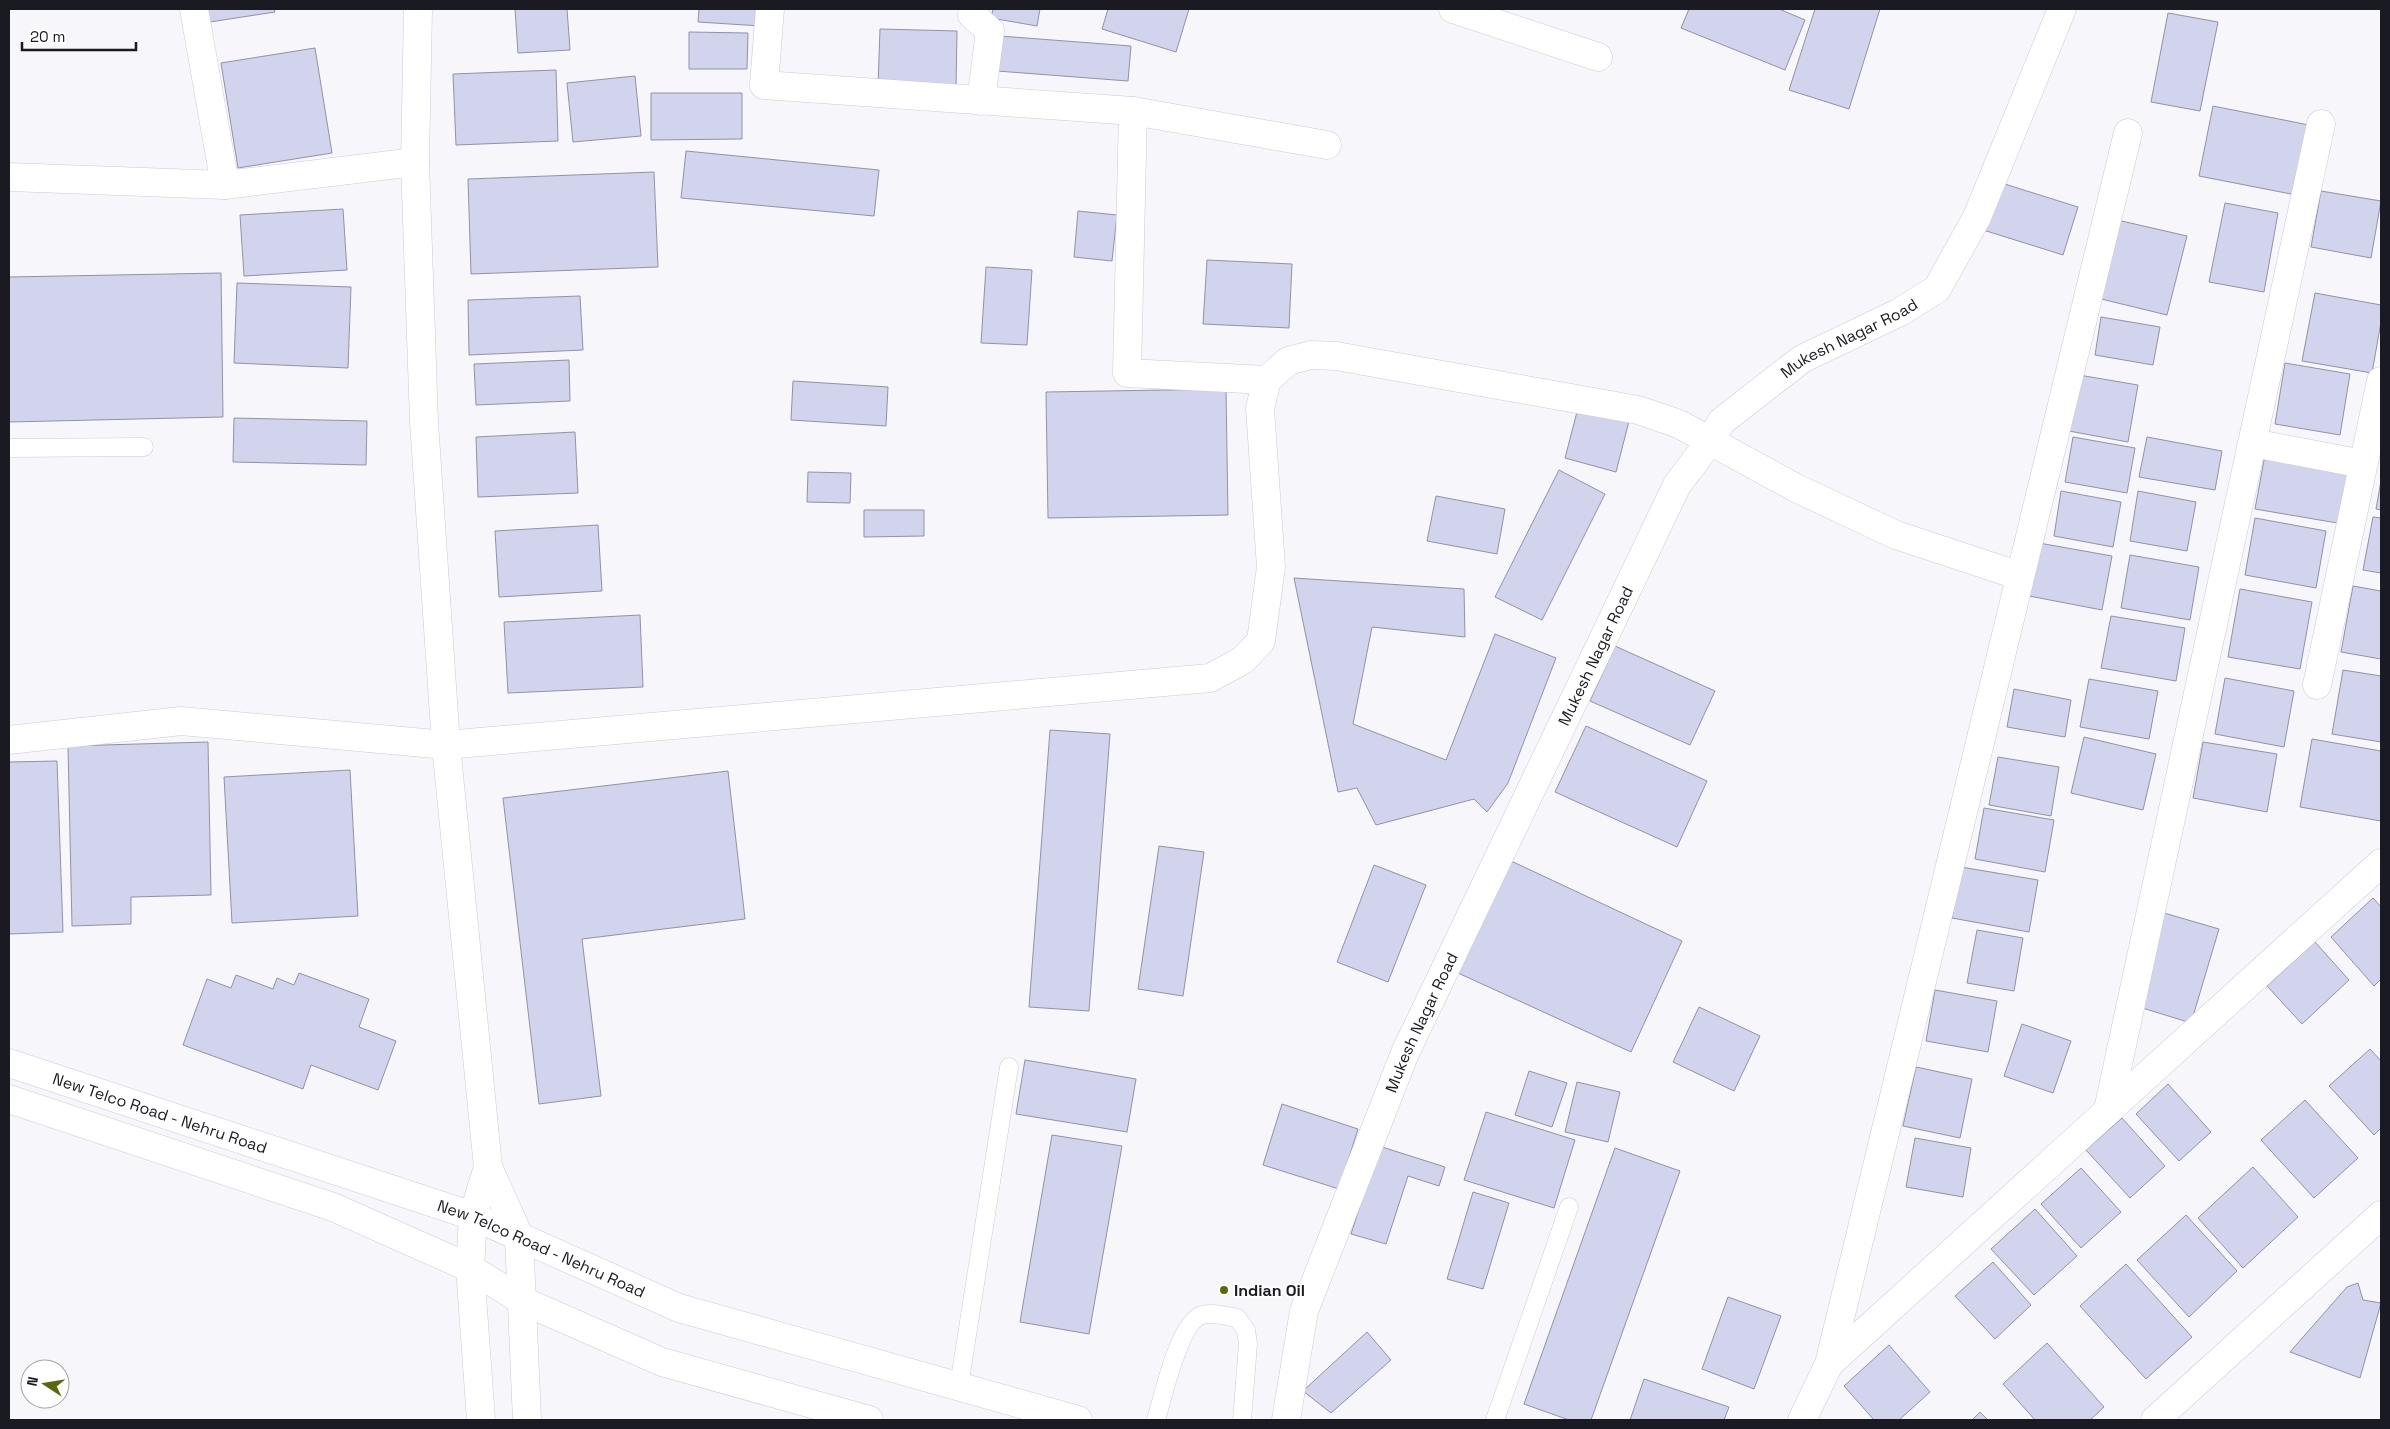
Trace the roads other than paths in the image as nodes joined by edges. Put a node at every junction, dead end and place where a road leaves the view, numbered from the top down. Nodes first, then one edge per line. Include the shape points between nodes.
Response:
1 (194, 9) edge
2 (418, 9) edge
3 (770, 9) edge
4 (973, 9) edge
5 (1453, 9) edge
6 (2062, 9) edge
7 (1598, 57) dead end
8 (981, 101) junction
9 (1133, 112) junction
10 (2321, 124) dead end
11 (2128, 133) dead end
12 (1327, 145) dead end
13 (415, 162) junction
14 (9, 177) edge
15 (225, 185) junction
16 (1267, 380) junction
17 (2381, 381) edge
18 (1710, 441) junction
19 (2253, 443) junction
20 (144, 447) dead end
21 (9, 448) edge
22 (2363, 464) junction
23 (2020, 576) junction
24 (2317, 685) dead end
25 (9, 740) edge
26 (446, 745) junction
27 (2381, 863) edge
28 (9, 1063) edge
29 (1009, 1067) dead end
30 (9, 1099) edge
31 (2108, 1110) junction
32 (488, 1167) junction
33 (1570, 1207) dead end
34 (2381, 1215) edge
35 (473, 1216) junction
36 (519, 1236) junction
37 (470, 1268) junction
38 (521, 1300) junction
39 (1829, 1364) junction
40 (959, 1386) junction
41 (481, 1420) edge
42 (527, 1420) edge
43 (869, 1420) edge
44 (1078, 1420) edge
45 (1156, 1420) edge
46 (1242, 1420) edge
47 (1286, 1420) edge
48 (1495, 1420) edge
49 (1802, 1420) edge
50 (2155, 1420) edge

1 - 15 street
2 - 13 street
3 - 8 street via 764,85
4 - 8 street via 972,15 990,31
5 - 7 street
6 - 18 street, Mukesh Nagar Road via 1977,217 1937,289 1900,312 1802,359 1722,421
8 - 9 street
9 - 12 street
9 - 16 street via 1127,373
10 - 19 street
11 - 23 street
13 - 15 street
13 - 26 street via 424,422
14 - 15 street
16 - 18 street via 1288,362 1311,355 1336,356 1638,410 1679,424
16 - 26 street via 1260,408 1271,567 1262,641 1242,660 1210,678
17 - 22 street
18 - 23 street via 1796,488 1896,535
18 - 47 street, Mukesh Nagar Road via 1677,484 1405,1053 1304,1311
19 - 22 street
19 - 31 street
20 - 21 lane
22 - 24 street
23 - 39 street
25 - 26 street via 181,721
26 - 32 street
27 - 31 street
28 - 35 street, New Telco Road - Nehru Road
29 - 40 lane
30 - 37 street, New Telco Road - Nehru Road via 333,1208
31 - 39 street
32 - 35 street
32 - 36 street
33 - 48 lane
34 - 50 street
35 - 36 street, New Telco Road - Nehru Road
35 - 37 street
36 - 38 street
36 - 40 street, New Telco Road - Nehru Road via 679,1308
37 - 38 street, New Telco Road - Nehru Road
37 - 41 street
38 - 42 street
38 - 43 street, New Telco Road - Nehru Road via 662,1362
39 - 49 street
40 - 44 street, New Telco Road - Nehru Road
45 - 46 lane via 1179,1341 1190,1322 1201,1315 1215,1314 1236,1318 1246,1330 1248,1344

